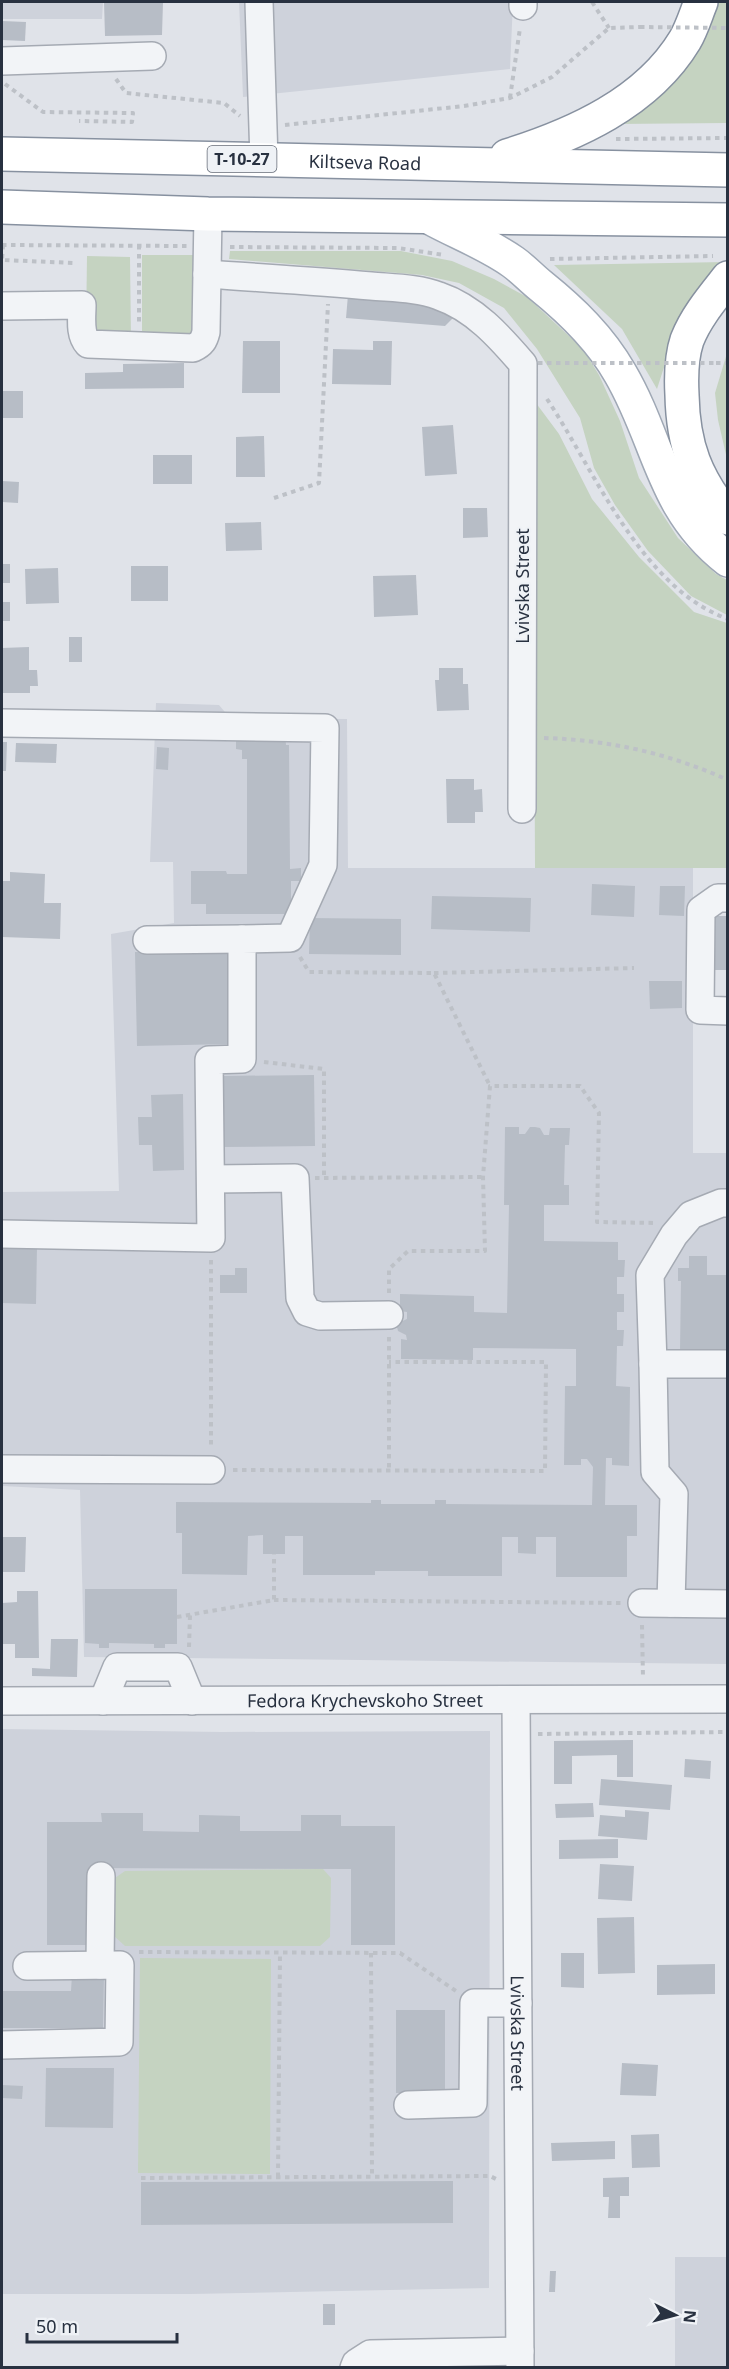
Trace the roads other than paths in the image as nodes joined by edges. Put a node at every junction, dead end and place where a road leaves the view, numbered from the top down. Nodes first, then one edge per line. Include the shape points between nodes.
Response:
1 (259, 2) edge
2 (701, 2) edge
3 (152, 56) dead end
4 (2, 61) edge
5 (2, 154) edge
6 (264, 160) junction
7 (483, 164) junction
8 (728, 170) edge
9 (2, 207) edge
10 (208, 214) junction
11 (429, 217) junction
12 (728, 220) edge
13 (721, 267) edge
14 (207, 274) junction
15 (2, 306) edge
16 (728, 518) edge
17 (728, 560) edge
18 (2, 723) edge
19 (522, 809) dead end
20 (728, 898) edge
21 (242, 939) junction
22 (147, 940) dead end
23 (728, 1011) edge
24 (212, 1179) junction
25 (728, 1203) edge
26 (2, 1234) edge
27 (389, 1316) road end
28 (653, 1364) junction
29 (728, 1365) edge
30 (2, 1469) edge
31 (211, 1470) road end
32 (642, 1603) road end
33 (671, 1603) junction
34 (728, 1604) edge
35 (728, 1699) edge
36 (516, 1700) junction
37 (2, 1701) edge
38 (101, 1876) dead end
39 (100, 1959) junction
40 (27, 1966) dead end
41 (518, 2003) junction
42 (2, 2044) edge
43 (408, 2105) dead end
44 (520, 2359) edge
45 (354, 2367) edge

1 - 6 street
2 - 7 main road via 685,39 670,61 627,101 567,135
3 - 4 street
5 - 6 main road, Kiltseva Road / Т-10-27
6 - 7 main road, Kiltseva Road / Т-10-27
7 - 8 main road, Kiltseva Road / Т-10-27
9 - 10 main road
10 - 11 main road
10 - 14 street
11 - 12 main road
11 - 17 main road via 513,262 572,310 620,372 668,485 688,521
13 - 16 main road via 687,341 681,371 684,432 693,463 707,492
14 - 15 street via 206,332 203,341 193,348 88,344 82,331 82,305
14 - 19 street, Lvivska Street via 329,282 438,295 470,311 530,363
18 - 21 street via 325,728 324,865 290,938
20 - 23 street via 718,898 701,910 700,1010
21 - 22 street
21 - 24 street via 242,1059 209,1060
24 - 26 street via 211,1238
24 - 27 street via 295,1178 300,1298 307,1312 320,1316
25 - 28 street via 691,1215 650,1275
28 - 29 street
28 - 33 street via 655,1472 674,1494
30 - 31 street
32 - 33 street
33 - 34 street
35 - 36 street, Fedora Krychevskoho Street
36 - 37 street, Fedora Krychevskoho Street
36 - 41 street, Lvivska Street
38 - 39 street
39 - 40 street
39 - 42 street via 120,1965 119,2042
41 - 43 street via 474,2003 473,2103
41 - 44 street, Lvivska Street
44 - 45 street via 370,2354

